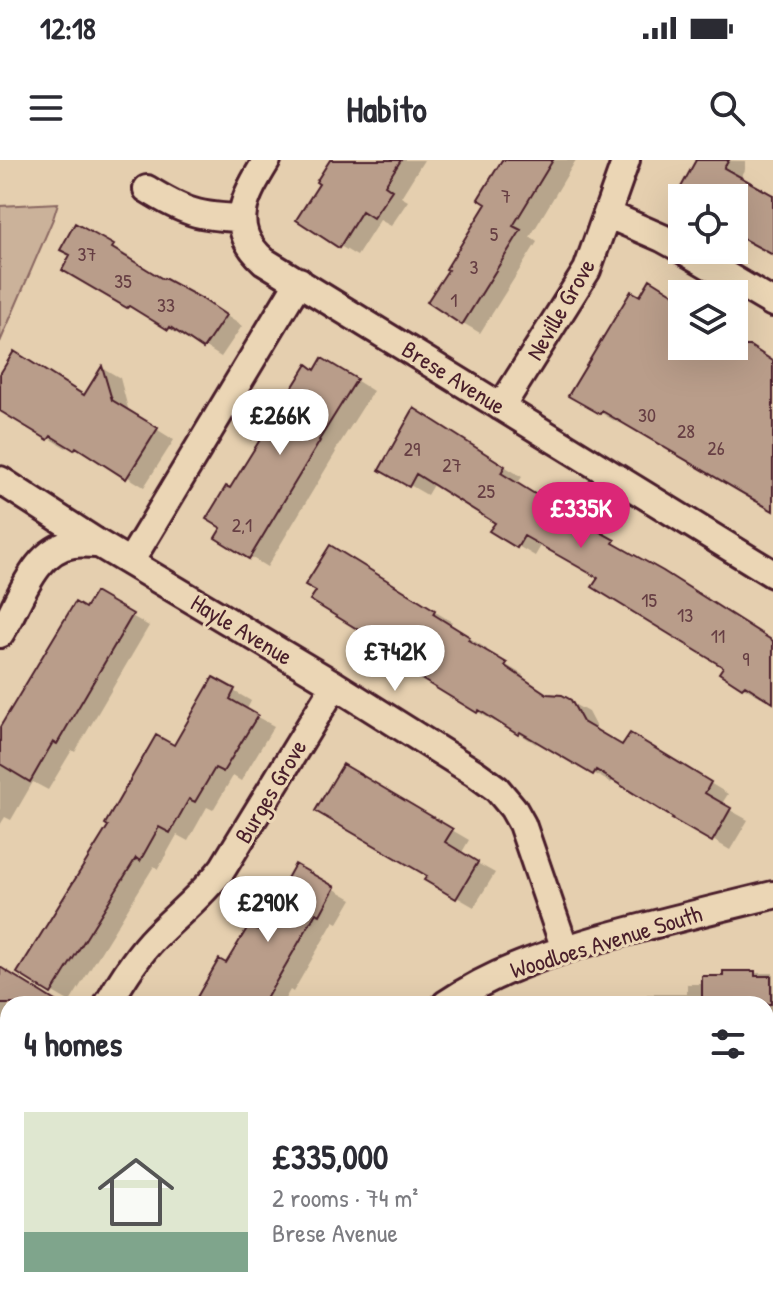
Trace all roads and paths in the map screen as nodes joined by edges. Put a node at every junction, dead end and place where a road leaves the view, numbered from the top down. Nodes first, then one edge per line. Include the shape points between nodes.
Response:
1 (267, 160) edge
2 (626, 160) edge
3 (147, 189) dead end
4 (607, 214) junction
5 (242, 218) junction
6 (668, 241) edge
7 (707, 264) edge
8 (299, 281) junction
9 (773, 303) edge
10 (501, 407) junction
11 (0, 480) edge
12 (99, 544) junction
13 (130, 562) junction
14 (773, 574) edge
15 (0, 634) edge
16 (335, 685) junction
17 (773, 895) edge
18 (565, 949) junction
19 (113, 996) edge
20 (457, 996) edge

1 - 5 street via 246,196
2 - 4 street, Neville Grove
3 - 5 street via 187,212
4 - 6 street
4 - 10 street, Neville Grove via 587,270
5 - 8 street, Brese Avenue via 244,235 257,254
7 - 9 street
8 - 10 street, Brese Avenue
8 - 13 street
10 - 14 street, Brese Avenue
11 - 12 street, Hayle Avenue
12 - 13 street, Hayle Avenue
12 - 15 street via 71,544 49,554
13 - 16 street, Hayle Avenue
16 - 18 street, Hayle Avenue via 497,789 522,824
16 - 19 street, Burges Grove via 223,868 154,938
17 - 18 street, Woodloes Avenue South
18 - 20 street, Woodloes Avenue South via 513,967

